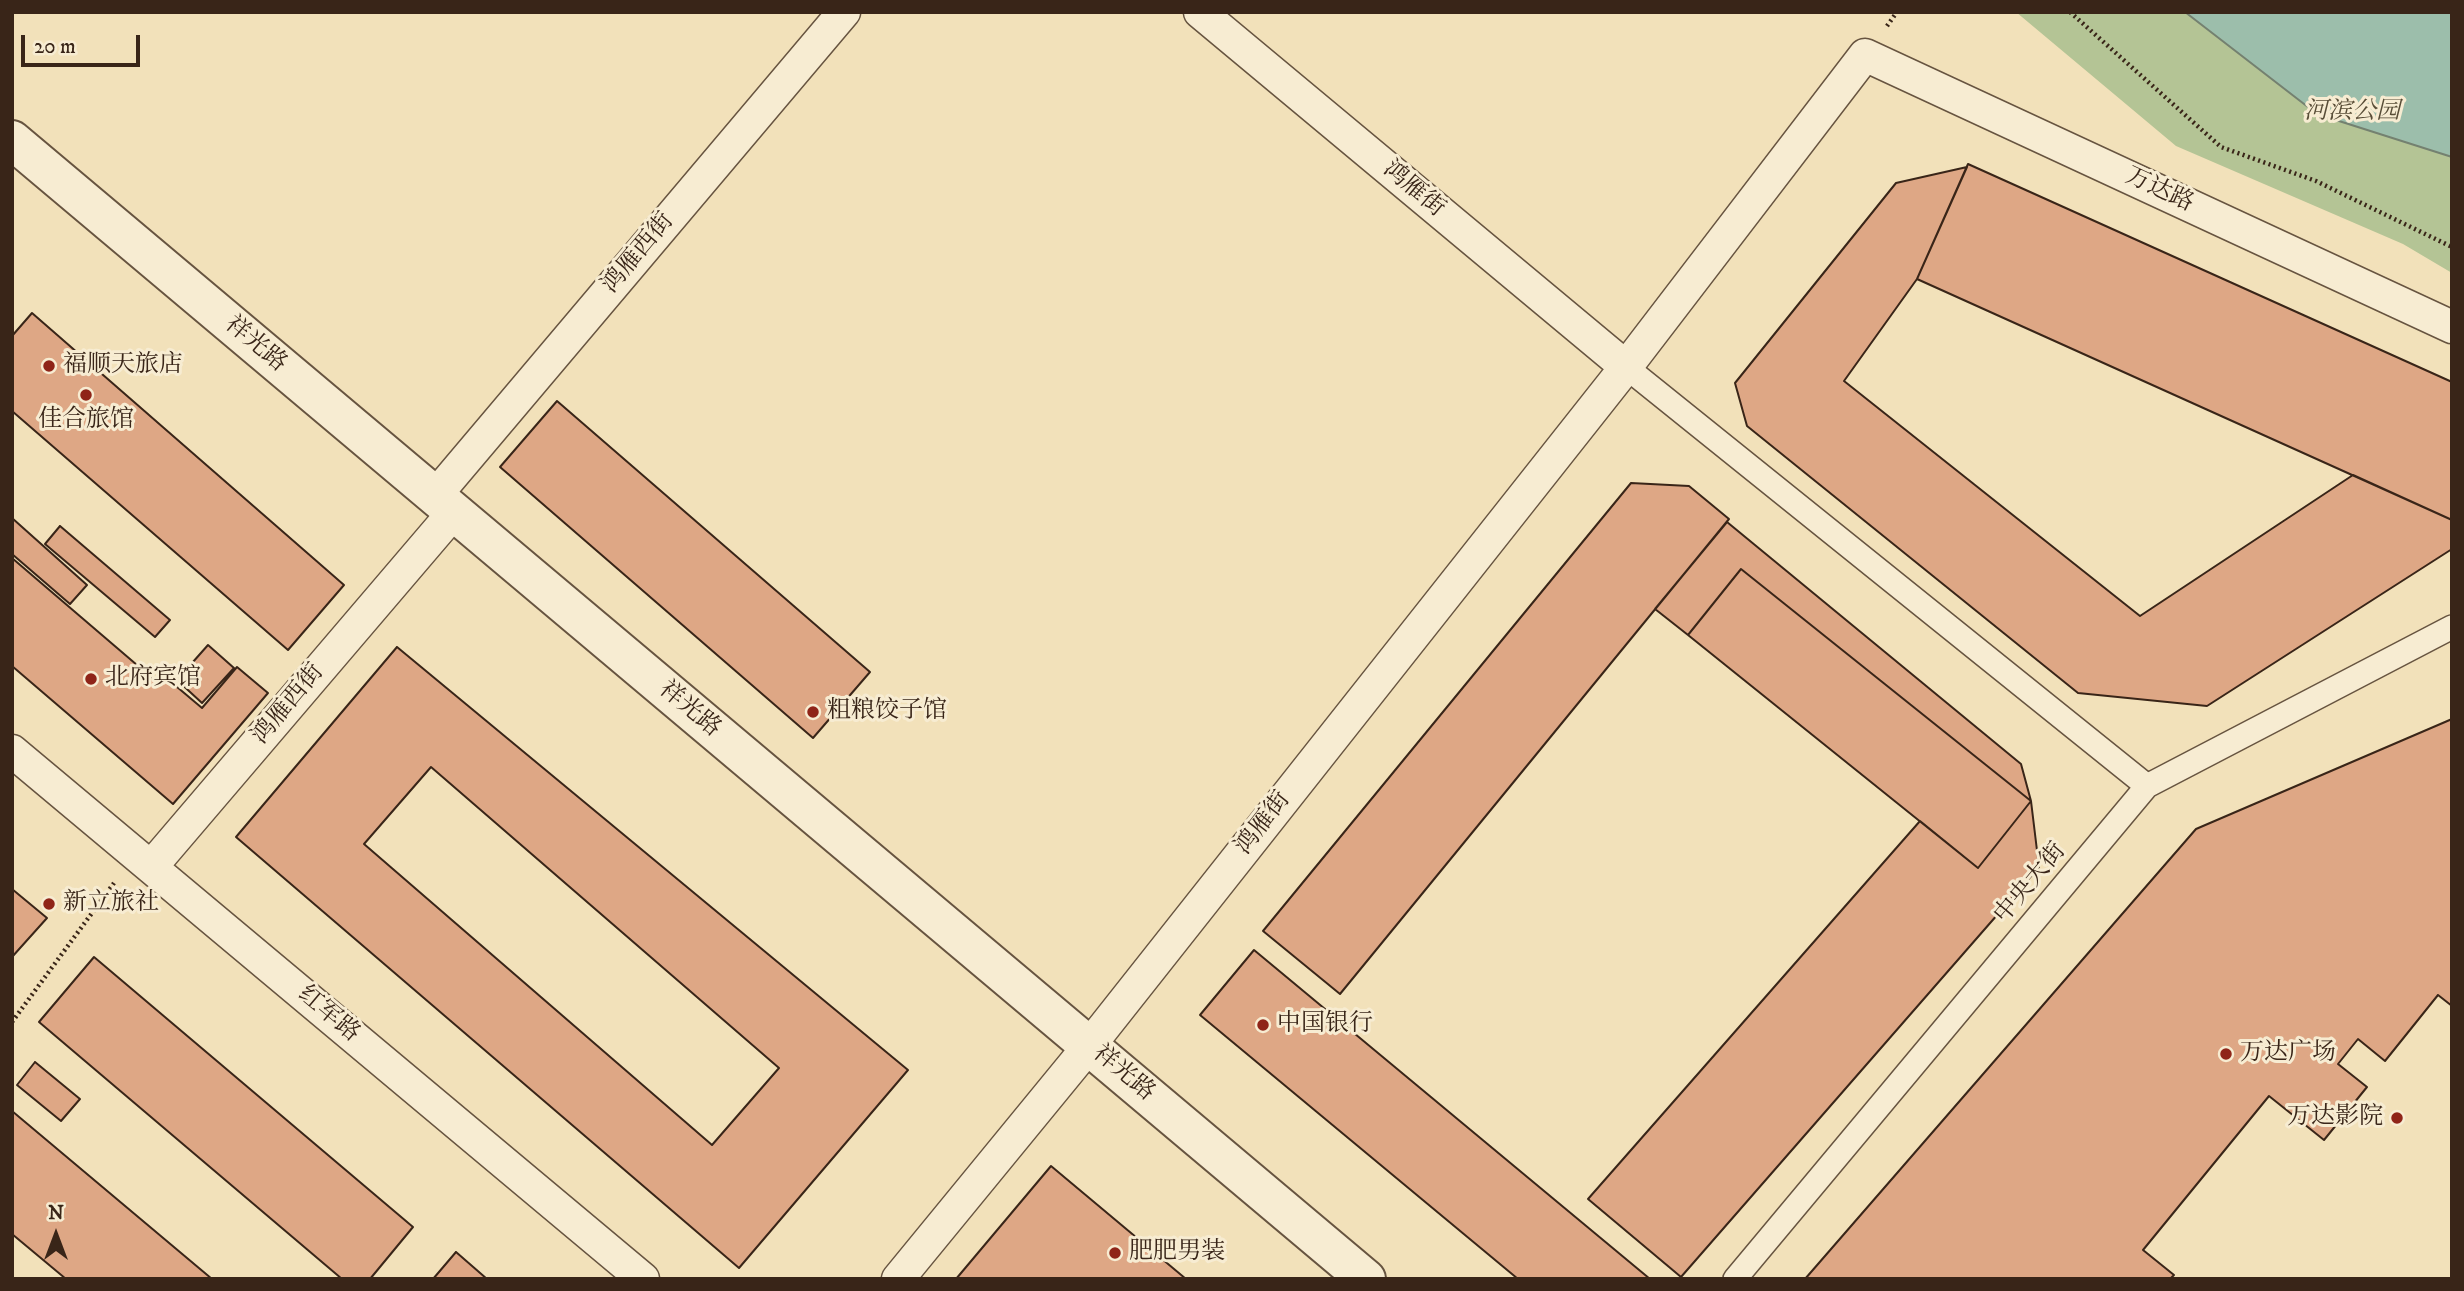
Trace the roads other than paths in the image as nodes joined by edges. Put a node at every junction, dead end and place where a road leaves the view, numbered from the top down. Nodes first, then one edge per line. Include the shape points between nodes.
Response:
1 (844, 12) edge
2 (1200, 12) edge
3 (1865, 55) joint
4 (12, 140) edge
5 (2452, 327) edge
6 (1626, 367) junction
7 (444, 504) junction
8 (2452, 627) edge
9 (12, 751) edge
10 (2147, 786) junction
11 (143, 860) junction
12 (1089, 1046) junction
13 (643, 1279) edge
14 (898, 1279) edge
15 (1366, 1279) edge
16 (1735, 1279) edge

1 - 7 street, 鸿雁西街
2 - 6 street, 鸿雁街
3 - 5 street, 万达路
3 - 6 street, 鸿雁街
4 - 7 street, 祥光路
6 - 10 street
6 - 12 street, 鸿雁街
7 - 11 street, 鸿雁西街
7 - 12 street, 祥光路
8 - 10 street, 中央大街
9 - 11 street, 红军路
10 - 16 street, 中央大街
11 - 13 street, 红军路
12 - 14 street, 鸿雁街
12 - 15 street, 祥光路

